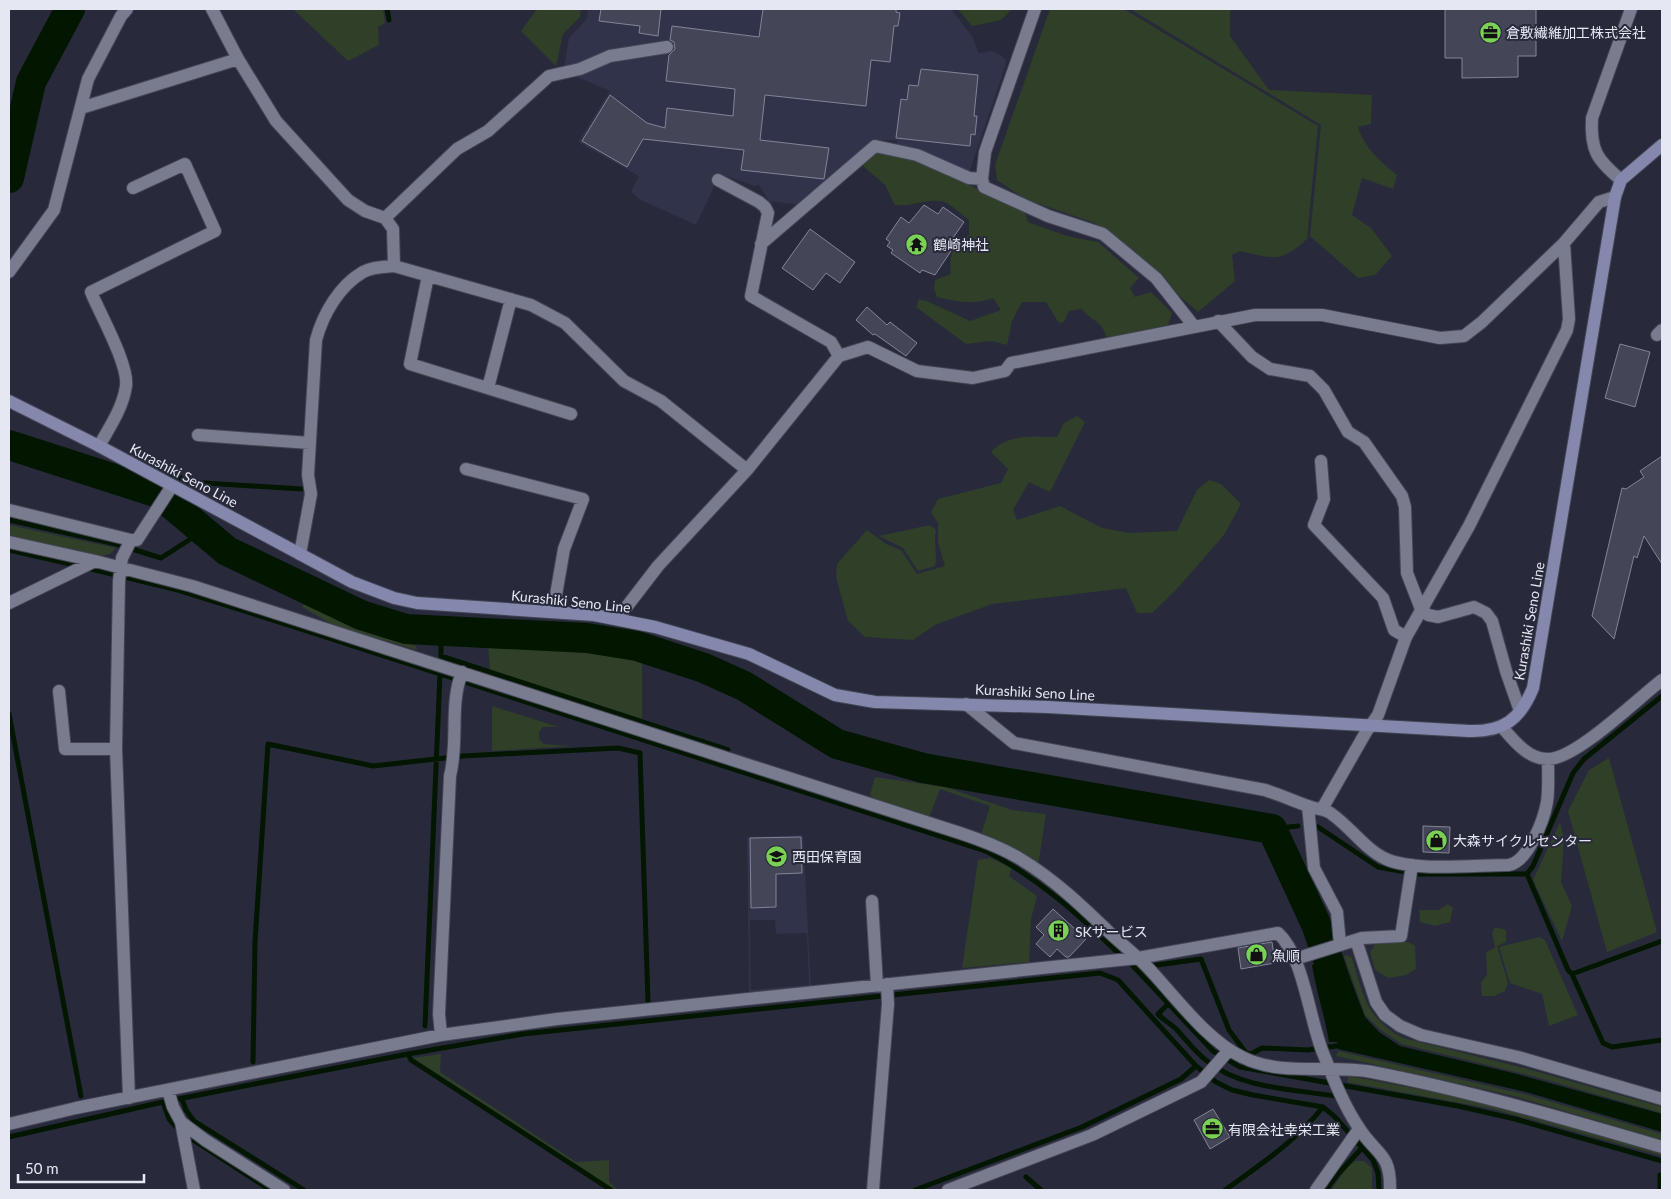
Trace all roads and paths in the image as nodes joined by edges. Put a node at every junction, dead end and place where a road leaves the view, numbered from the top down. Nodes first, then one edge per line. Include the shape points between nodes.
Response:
1 (128, 9) edge
2 (212, 9) edge
3 (1035, 9) edge
4 (1631, 9) edge
5 (667, 47) dead end
6 (238, 59) junction
7 (81, 108) junction
8 (1662, 146) edge
9 (982, 179) junction
10 (718, 180) dead end
11 (1621, 180) junction
12 (133, 188) dead end
13 (1615, 197) junction
14 (385, 218) junction
15 (1564, 243) junction
16 (761, 244) junction
17 (394, 266) junction
18 (9, 272) edge
19 (428, 276) junction
20 (510, 299) junction
21 (1218, 321) junction
22 (1193, 325) junction
23 (839, 356) junction
24 (488, 388) junction
25 (9, 401) edge
26 (571, 414) dead end
27 (198, 435) dead end
28 (310, 443) junction
29 (99, 446) junction
30 (1321, 461) dead end
31 (466, 469) dead end
32 (747, 470) junction
33 (170, 489) junction
34 (9, 510) edge
35 (131, 541) junction
36 (9, 542) edge
37 (300, 554) junction
38 (91, 563) junction
39 (121, 569) junction
40 (9, 603) edge
41 (1421, 610) junction
42 (553, 612) junction
43 (618, 618) junction
44 (1406, 637) junction
45 (460, 677) junction
46 (1662, 680) edge
47 (59, 691) dead end
48 (966, 704) junction
49 (1520, 711) junction
50 (1372, 725) junction
51 (1502, 727) junction
52 (116, 749) junction
53 (1548, 759) junction
54 (1308, 806) junction
55 (1322, 809) junction
56 (1412, 871) junction
57 (872, 901) dead end
58 (1356, 940) junction
59 (1336, 946) junction
60 (1295, 959) junction
61 (1145, 964) junction
62 (882, 985) junction
63 (441, 1035) junction
64 (1228, 1052) junction
65 (1332, 1073) junction
66 (129, 1098) junction
67 (170, 1098) junction
68 (1662, 1099) edge
69 (181, 1122) junction
70 (9, 1124) edge
71 (1355, 1136) junction
72 (1662, 1147) edge
73 (194, 1190) edge
74 (284, 1190) edge
75 (873, 1190) edge
76 (948, 1190) edge
77 (1316, 1190) edge
78 (1390, 1190) edge

1 - 7 street via 121,16 88,79
2 - 6 street
3 - 9 street via 985,152
4 - 11 street via 1592,118 1595,154 1604,167
5 - 14 street via 610,56 580,69 549,76 488,131 457,148
6 - 7 street
6 - 14 street via 276,121 348,200
7 - 18 street via 54,210
8 - 11 main road
9 - 16 street via 969,178 917,155 875,146
9 - 22 street via 984,187 1038,212 1103,234 1156,278
10 - 16 street via 765,207 768,213
11 - 13 main road, Kurashiki Seno Line
12 - 29 street via 185,164 215,231 91,292 124,366 126,385 119,411
13 - 15 street via 1599,202
13 - 49 main road, Kurashiki Seno Line via 1535,678 1530,696
14 - 17 street via 393,229
15 - 21 street via 1464,336 1440,338 1322,315 1255,315
15 - 41 street via 1570,319 1567,330 1468,526
16 - 23 street via 751,296 831,342
17 - 19 street
17 - 28 street via 362,272 330,306 320,324 316,340
19 - 20 street
19 - 24 street via 410,364
20 - 24 street
20 - 32 street via 531,305 565,323 624,381 661,400
21 - 22 street
21 - 41 street via 1252,357 1270,369 1310,376 1324,390 1348,432 1364,442 1402,496 1407,573
22 - 23 street via 1011,362 1005,372 972,378 917,371 868,347
23 - 32 street
24 - 26 street
25 - 29 main road, Kurashiki Seno Line
27 - 28 street
28 - 37 street via 310,494
29 - 33 main road, Kurashiki Seno Line
30 - 44 street via 1324,499 1314,525 1383,598 1394,630
31 - 42 street via 583,499 564,549
32 - 43 street via 658,566
33 - 35 street via 138,540
33 - 37 main road, Kurashiki Seno Line
34 - 35 street
35 - 39 street
36 - 38 street
37 - 42 main road, Kurashiki Seno Line via 352,582 401,600 443,606
38 - 39 street
38 - 40 street
39 - 45 street via 192,586
39 - 52 street
41 - 44 street
41 - 49 street via 1438,617 1474,607 1486,613 1492,621
42 - 43 main road, Kurashiki Seno Line
43 - 48 main road, Kurashiki Seno Line via 749,654 835,695 875,702
44 - 50 street
45 - 61 street via 991,844 1045,875
45 - 63 street via 455,698 454,764 450,776 439,1014
46 - 53 street via 1578,747
47 - 52 street via 65,749
48 - 50 main road, Kurashiki Seno Line
48 - 54 street via 1014,743 1265,790
49 - 51 main road, Kurashiki Seno Line
50 - 51 main road, Kurashiki Seno Line via 1480,732
50 - 55 street
51 - 53 street via 1526,751
52 - 66 street
53 - 56 street via 1545,810 1530,846 1517,863
54 - 55 street
54 - 59 street via 1314,868 1337,912
55 - 56 street via 1332,813 1375,852
56 - 58 street via 1401,936
57 - 62 street
58 - 59 street
58 - 68 street via 1376,1002 1400,1026 1421,1035 1518,1057
59 - 60 street
60 - 61 street via 1288,942 1278,933
60 - 65 street via 1321,1048
61 - 62 street
61 - 64 street
62 - 63 street via 557,1019
62 - 75 street via 888,1004
63 - 67 street
64 - 65 street via 1251,1062
64 - 76 street via 1200,1082 1092,1135
65 - 71 street
65 - 72 street via 1369,1072 1506,1102
66 - 67 street
66 - 70 street
67 - 69 street
69 - 73 street
69 - 74 street
71 - 77 street
71 - 78 street via 1383,1154 1389,1168

